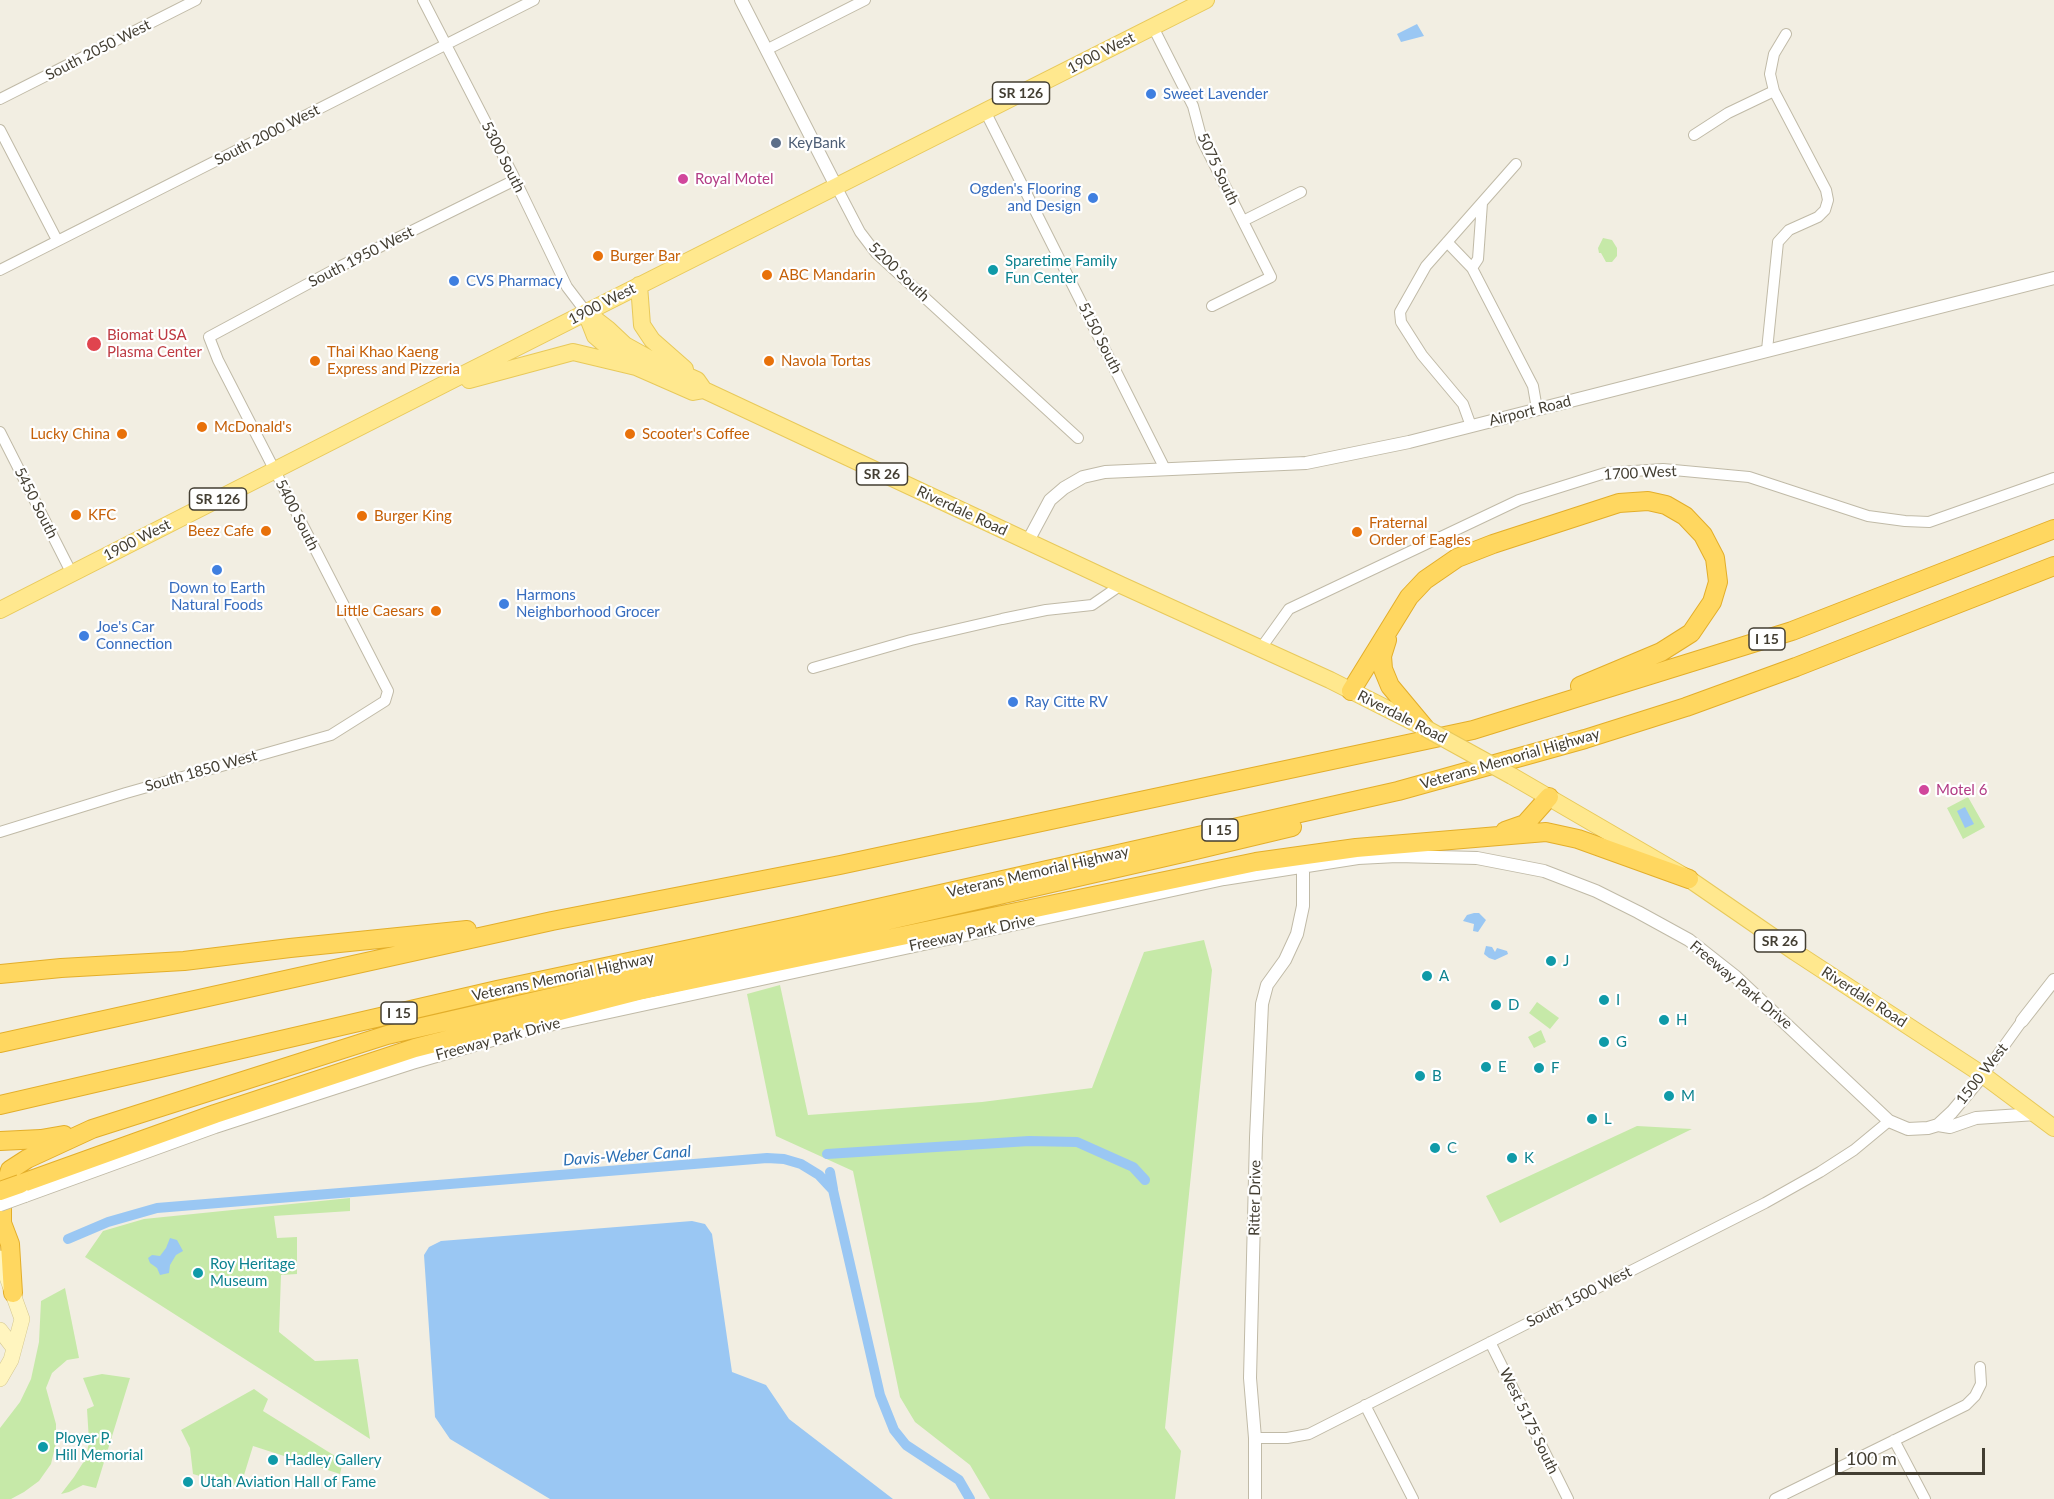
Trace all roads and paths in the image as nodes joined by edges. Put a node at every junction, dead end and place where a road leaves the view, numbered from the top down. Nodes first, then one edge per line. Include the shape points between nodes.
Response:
1 (196, 0) edge
2 (423, 0) edge
3 (534, 0) edge
4 (741, 0) edge
5 (865, 0) edge
6 (1206, 0) edge
7 (1153, 27) junction
8 (1786, 34) dead end
9 (446, 45) junction
10 (766, 50) junction
11 (1774, 91) junction
12 (0, 99) edge
13 (985, 111) junction
14 (0, 130) edge
15 (1694, 135) dead end
16 (1516, 164) dead end
17 (515, 180) junction
18 (836, 186) junction
19 (1301, 192) dead end
20 (1482, 203) junction
21 (1243, 221) junction
22 (57, 240) junction
23 (1448, 242) junction
24 (1472, 268) junction
25 (0, 270) edge
26 (2054, 278) edge
27 (639, 285) junction
28 (1212, 306) dead end
29 (586, 312) junction
30 (209, 337) joint
31 (1767, 351) junction
32 (636, 367) junction
33 (701, 385) junction
34 (436, 388) junction
35 (1538, 409) junction
36 (1471, 426) junction
37 (0, 432) edge
38 (1078, 438) dead end
39 (1165, 469) junction
40 (275, 470) junction
41 (2054, 478) edge
42 (2054, 529) edge
43 (1028, 541) junction
44 (2054, 566) edge
45 (72, 574) junction
46 (1121, 585) junction
47 (0, 610) edge
48 (1392, 624) junction
49 (1261, 648) junction
50 (813, 668) dead end
51 (388, 691) joint
52 (1351, 691) junction
53 (1425, 729) junction
54 (1473, 730) junction
55 (1398, 791) junction
56 (1549, 797) junction
57 (0, 832) edge
58 (1490, 836) junction
59 (1303, 867) junction
60 (1689, 879) junction
61 (552, 921) junction
62 (0, 974) edge
63 (2054, 980) edge
64 (2022, 1021) joint
65 (0, 1043) edge
66 (1983, 1075) junction
67 (0, 1105) edge
68 (2037, 1114) junction
69 (1889, 1121) junction
70 (1938, 1125) junction
71 (2054, 1128) edge
72 (92, 1129) junction
73 (0, 1141) edge
74 (22, 1190) junction
75 (0, 1191) edge
76 (0, 1205) edge
77 (0, 1258) edge
78 (13, 1293) junction
79 (0, 1330) edge
80 (1490, 1342) junction
81 (13, 1347) junction
82 (1980, 1367) dead end
83 (0, 1380) edge
84 (1365, 1405) junction
85 (1255, 1438) junction
86 (1894, 1440) junction
87 (1255, 1499) edge
88 (1413, 1499) edge
89 (1568, 1499) edge
90 (1775, 1499) edge
91 (1925, 1499) edge

1 - 12 street, South 2050 West
2 - 9 street, 5300 South
3 - 9 street, South 2000 West
4 - 10 street, 5200 South
5 - 10 street
6 - 7 main road, 1900 West / SR 126
7 - 13 main road, 1900 West / SR 126
7 - 21 street, 5075 South via 1193,106 1202,140
8 - 11 street via 1774,54 1770,74
9 - 17 street, 5300 South
9 - 22 street, South 2000 West
10 - 18 street, 5200 South
11 - 15 street
11 - 31 street via 1828,200 1818,217 1789,230 1778,242
13 - 18 main road, 1900 West / SR 126
13 - 39 street, 5150 South
14 - 22 street
16 - 20 street
17 - 29 street, 5300 South via 567,287
17 - 30 street, South 1950 West
18 - 27 main road, 1900 West / SR 126
18 - 38 street, 5200 South via 876,253
19 - 21 street
20 - 23 street
20 - 24 street via 1478,259
21 - 28 street, 5075 South via 1271,277
22 - 25 street, South 2000 West
23 - 24 street
23 - 36 street via 1426,266 1400,312 1401,322 1462,404
24 - 35 street via 1533,386
26 - 31 street, Airport Road
27 - 29 main road, 1900 West / SR 126
27 - 33 main road via 642,325 652,340
29 - 32 main road, Riverdale Road / SR 26 via 596,336
29 - 33 main road, Riverdale Road / SR 26 via 625,345
29 - 34 main road, 1900 West / SR 126
30 - 40 street, 5400 South
31 - 35 street, Airport Road
32 - 33 main road, Riverdale Road / SR 26 via 693,392
32 - 34 main road via 573,352
33 - 43 main road, Riverdale Road / SR 26
34 - 40 main road, 1900 West / SR 126
35 - 36 street, Airport Road
36 - 39 street, Airport Road via 1306,463
37 - 45 street, 5450 South
39 - 43 street, Airport Road via 1083,477 1050,500
40 - 45 main road, 1900 West / SR 126
40 - 51 street, 5400 South
41 - 49 street, 1700 West via 1929,522 1868,516 1749,477 1663,469 1605,473 1519,500 1290,609
42 - 54 highway, I 15 via 1792,631
43 - 46 main road, Riverdale Road / SR 26
44 - 55 highway, Veterans Memorial Highway / I 15 via 1676,710
45 - 47 main road, 1900 West / SR 126
46 - 49 main road, Riverdale Road / SR 26
46 - 50 street via 1092,605 1046,610 968,627
48 - 52 highway
48 - 53 highway via 1382,656 1383,669 1390,686
48 - 54 highway via 1425,580 1457,558 1619,503 1648,501 1665,505 1685,516 1702,535 1715,558 1718,582 1712,602 1691,633 1661,652
49 - 52 main road, Riverdale Road / SR 26
51 - 57 street, South 1850 West via 385,701 331,735
52 - 53 main road, Riverdale Road / SR 26
53 - 56 main road, Riverdale Road / SR 26, bridge
54 - 61 highway, I 15 via 840,865
55 - 67 highway, Veterans Memorial Highway / I 15 via 497,990
55 - 72 highway via 1338,815 1184,853 387,1035
56 - 58 highway via 1524,824
56 - 60 main road, Riverdale Road / SR 26
58 - 60 highway via 1546,832 1561,835
58 - 74 highway via 1256,862 638,991 415,1048 215,1114
59 - 69 street, Freeway Park Drive via 1358,858 1477,858 1544,871 1596,891 1689,940 1736,977
59 - 74 street, Freeway Park Drive via 1155,893 531,1029 411,1062
59 - 85 street, Ritter Drive via 1303,906 1297,934 1267,985 1262,1004 1250,1367
60 - 66 main road, Riverdale Road / SR 26
61 - 62 highway via 184,961
61 - 65 highway, I 15
63 - 64 street, 1500 West
64 - 66 street, 1500 West
66 - 68 main road, Riverdale Road / SR 26
66 - 70 street, 1500 West
68 - 70 street via 1976,1118 1950,1127
68 - 71 main road, Riverdale Road / SR 26
69 - 70 street via 1908,1129
69 - 80 street, South 1500 West via 1854,1150 1765,1203
72 - 73 highway via 41,1139
72 - 78 highway via 10,1170 2,1198 2,1223 10,1244
74 - 75 highway, bridge
74 - 76 street, Freeway Park Drive, bridge
77 - 78 main road
78 - 81 main road via 22,1319
79 - 81 main road
80 - 84 street, South 1500 West
80 - 89 street, West 5175 South
81 - 83 main road
82 - 86 street via 1981,1384 1966,1405
84 - 85 street, South 1500 West via 1309,1434
84 - 88 street
85 - 87 street, Ritter Drive
86 - 90 street
86 - 91 street

